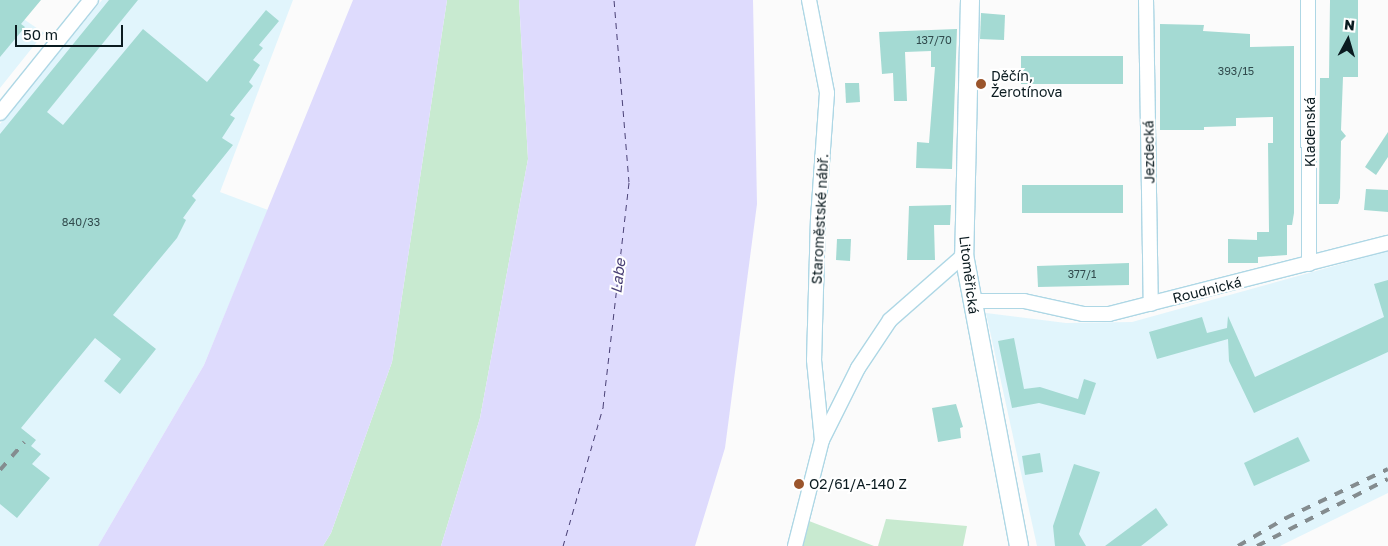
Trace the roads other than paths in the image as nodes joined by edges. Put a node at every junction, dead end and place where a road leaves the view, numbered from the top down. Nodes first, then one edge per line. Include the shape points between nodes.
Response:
1 (92, 0) edge
2 (809, 0) edge
3 (970, 0) edge
4 (1146, 0) edge
5 (1308, 0) edge
6 (0, 112) edge
7 (1388, 243) edge
8 (964, 255) junction
9 (1309, 264) junction
10 (972, 301) junction
11 (1151, 304) junction
12 (822, 440) junction
13 (795, 546) edge
14 (1019, 546) edge

1 - 6 street
2 - 12 street, Staroměstské nábř. via 828,93 818,218 814,360
3 - 8 main road, Litoměřická
4 - 11 street, Jezdecká
5 - 9 street, Kladenská
7 - 9 street, Roudnická
8 - 10 main road, Litoměřická
8 - 12 street, Staroměstské nábř. via 890,320 858,368
9 - 11 street, Roudnická
10 - 11 street, Roudnická via 1024,301 1083,314 1109,314
10 - 14 main road, Litoměřická
12 - 13 street, Staroměstské nábř.

